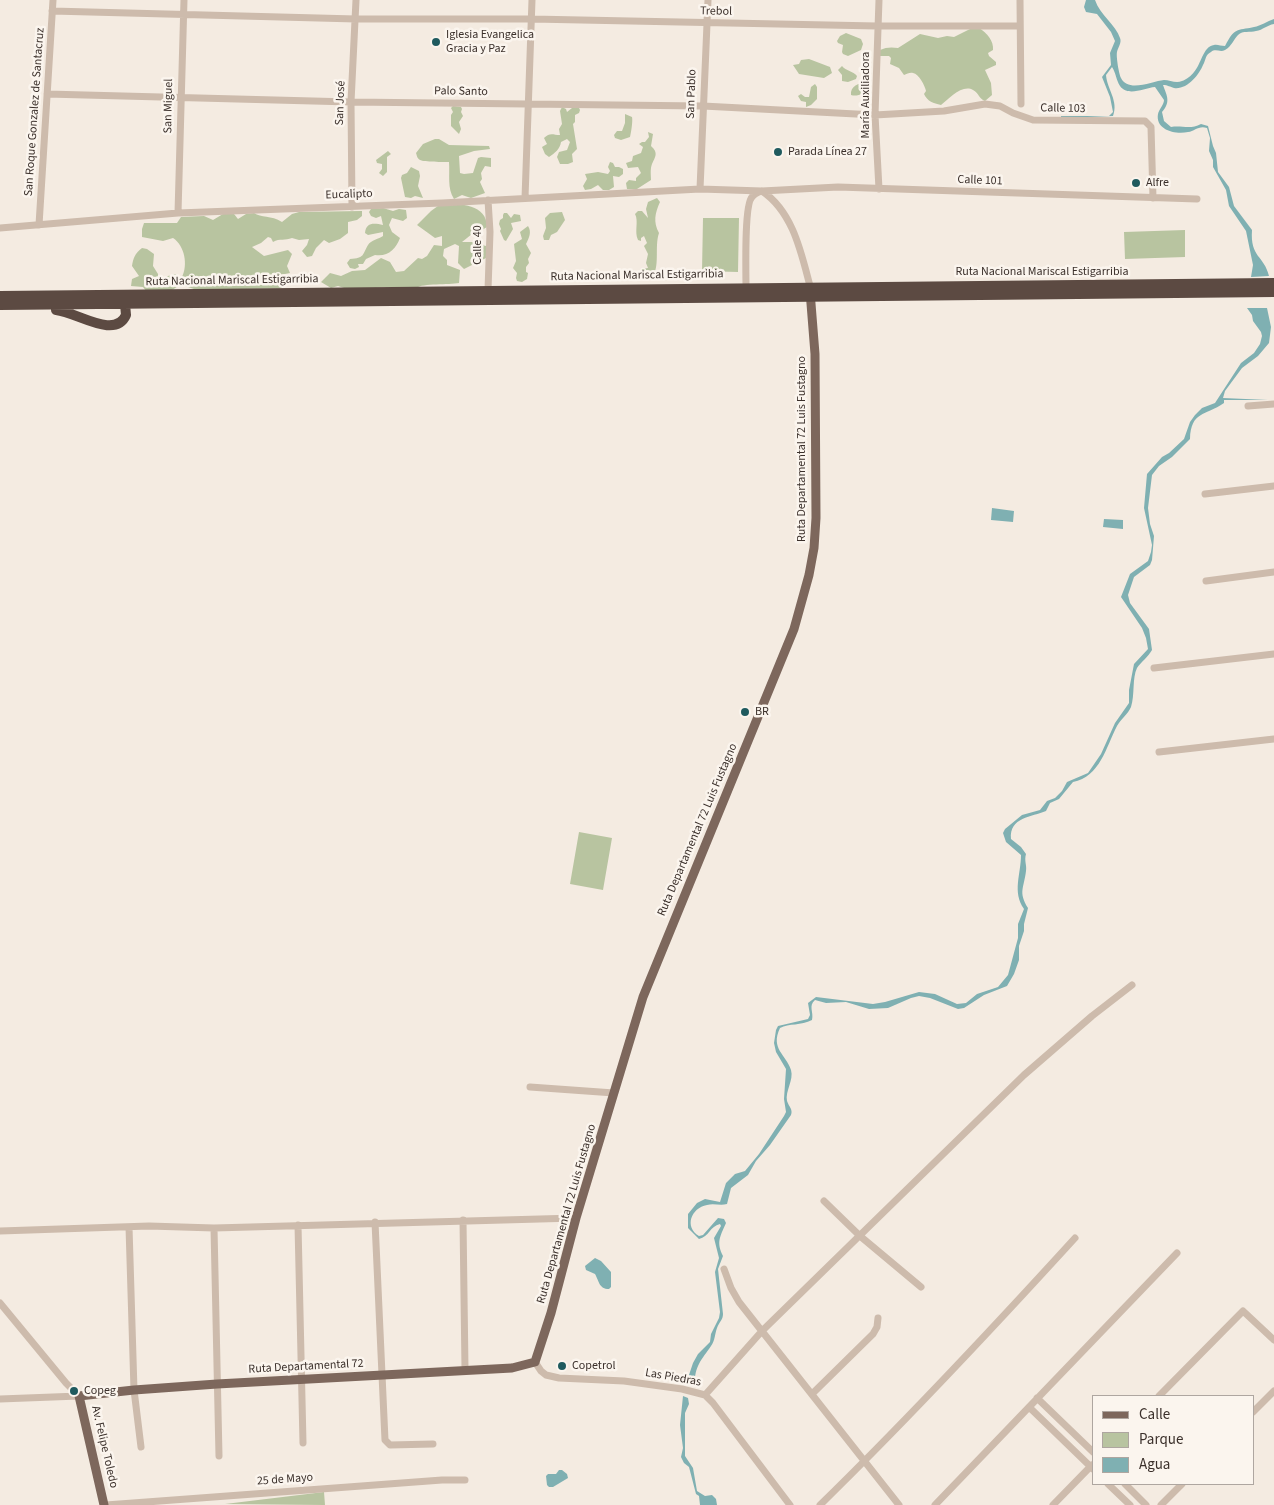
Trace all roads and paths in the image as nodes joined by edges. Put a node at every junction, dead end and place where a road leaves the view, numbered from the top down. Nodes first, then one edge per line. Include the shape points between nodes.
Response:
1 (53, 0) edge
2 (184, 0) edge
3 (356, 0) edge
4 (532, 0) edge
5 (708, 0) edge
6 (879, 0) edge
7 (1020, 0) edge
8 (52, 11) junction
9 (183, 14) junction
10 (356, 18) junction
11 (532, 19) junction
12 (707, 23) junction
13 (877, 26) junction
14 (1020, 26) junction
15 (47, 94) junction
16 (181, 98) junction
17 (352, 102) junction
18 (528, 104) junction
19 (1021, 104) dead end
20 (703, 106) junction
21 (876, 115) junction
22 (700, 189) junction
23 (879, 189) junction
24 (762, 191) junction
25 (525, 198) junction
26 (1153, 198) junction
27 (1197, 199) dead end
28 (488, 200) junction
29 (352, 206) junction
30 (178, 213) junction
31 (39, 226) junction
32 (0, 228) edge
33 (1274, 283) edge
34 (746, 288) junction
35 (488, 290) junction
36 (810, 292) junction
37 (1274, 292) edge
38 (118, 294) junction
39 (0, 296) edge
40 (125, 304) junction
41 (0, 306) edge
42 (1274, 404) edge
43 (1248, 406) dead end
44 (1274, 486) edge
45 (1205, 494) dead end
46 (1274, 572) edge
47 (1206, 581) dead end
48 (1274, 654) edge
49 (1154, 668) dead end
50 (1274, 739) edge
51 (1159, 752) dead end
52 (1132, 985) dead end
53 (530, 1087) dead end
54 (614, 1093) junction
55 (824, 1201) dead end
56 (576, 1218) junction
57 (463, 1220) junction
58 (375, 1222) junction
59 (298, 1225) junction
60 (129, 1227) junction
61 (214, 1228) junction
62 (0, 1231) edge
63 (860, 1236) junction
64 (1075, 1238) dead end
65 (1176, 1253) dead end
66 (724, 1269) dead end
67 (921, 1287) dead end
68 (0, 1303) edge
69 (878, 1318) dead end
70 (762, 1331) junction
71 (1274, 1340) edge
72 (535, 1362) junction
73 (465, 1369) junction
74 (382, 1375) junction
75 (301, 1380) junction
76 (217, 1384) junction
77 (134, 1390) junction
78 (1274, 1390) edge
79 (812, 1394) junction
80 (705, 1395) junction
81 (1160, 1395) edge
82 (79, 1396) junction
83 (1037, 1398) junction
84 (0, 1399) edge
85 (1029, 1407) junction
86 (1254, 1411) edge
87 (303, 1443) dead end
88 (433, 1444) dead end
89 (141, 1447) dead end
90 (1092, 1451) edge
91 (219, 1456) dead end
92 (865, 1461) junction
93 (1092, 1467) edge
94 (465, 1480) dead end
95 (1109, 1485) edge
96 (1126, 1485) edge
97 (1181, 1485) edge
98 (105, 1505) edge
99 (790, 1505) edge
100 (820, 1505) edge
101 (899, 1505) edge
102 (936, 1505) edge
103 (1053, 1505) edge
104 (1130, 1505) edge
105 (1146, 1505) edge
106 (1161, 1505) edge

1 - 8 street, San Roque Gonzalez de Santacruz
2 - 9 street, San Miguel
3 - 10 street, San José
4 - 11 street
5 - 12 street, San Pablo
6 - 13 street, María Auxiliadora
7 - 14 street
8 - 9 street, Trebol
8 - 15 street, San Roque Gonzalez de Santacruz
9 - 10 street, Trebol
9 - 16 street, San Miguel
10 - 11 street, Trebol
10 - 17 street, San José
11 - 12 street, Trebol
11 - 18 street
12 - 13 street, Trebol
12 - 20 street, San Pablo
13 - 14 street, Trebol
13 - 21 street, María Auxiliadora
14 - 19 street
15 - 16 street, Palo Santo
15 - 31 street, San Roque Gonzalez de Santacruz
16 - 17 street, Palo Santo
16 - 30 street, San Miguel
17 - 18 street, Palo Santo
17 - 29 street, San José
18 - 20 street, Palo Santo
18 - 25 street
20 - 21 street, Palo Santo
20 - 22 street, San Pablo
21 - 23 street, María Auxiliadora
21 - 26 street, Calle 103 via 944,111 985,104 1000,106 1033,120 1145,121 1151,127
22 - 24 street, Calle 101
22 - 25 street, Eucalipto
23 - 24 street, Calle 101 via 838,187
23 - 26 street, Calle 101
24 - 34 street via 751,197 749,202
24 - 36 street via 777,203 799,244
25 - 28 street, Eucalipto
26 - 27 street, Calle 101
28 - 29 street, Eucalipto
28 - 35 street, Calle 40
29 - 30 street, Eucalipto
30 - 31 street, Eucalipto
31 - 32 street, Eucalipto
33 - 36 highway, Ruta Nacional Mariscal Estigarribia
34 - 35 highway, Ruta Nacional Mariscal Estigarribia
34 - 36 highway, Ruta Nacional Mariscal Estigarribia
35 - 38 highway, Ruta Nacional Mariscal Estigarribia
36 - 37 highway, Ruta Nacional Mariscal Estigarribia
36 - 40 highway, Ruta Nacional Mariscal Estigarribia
36 - 54 main road, Ruta Departamental 72 Luis Fustagno via 815,354 816,470 814,548 809,575 794,629 643,997
38 - 39 highway, Ruta Nacional Mariscal Estigarribia
38 - 40 highway
40 - 41 highway, Ruta Nacional Mariscal Estigarribia
40 - 41 highway via 124,320 112,326 66,311
42 - 43 street
44 - 45 street
46 - 47 street
48 - 49 street
50 - 51 street
52 - 63 street via 1024,1076
53 - 54 street
54 - 56 main road, Ruta Departamental 72 Luis Fustagno
55 - 63 street
56 - 57 street
56 - 72 main road, Ruta Departamental 72 Luis Fustagno
57 - 58 street
57 - 73 street
58 - 59 street
58 - 74 street
59 - 61 street
59 - 75 street
60 - 61 street
60 - 62 street
60 - 77 street
61 - 76 street
63 - 67 street
63 - 70 street
64 - 92 street
65 - 83 street
66 - 70 street via 730,1288
68 - 82 street
69 - 79 street via 873,1334
70 - 79 street
70 - 80 street
71 - 81 street via 1243,1310
72 - 73 main road, Ruta Departamental 72 via 512,1368
72 - 80 street, Las Piedras via 540,1371 559,1378 624,1381
73 - 74 main road, Ruta Departamental 72
74 - 75 main road, Ruta Departamental 72
74 - 88 street via 387,1443
75 - 76 main road, Ruta Departamental 72
75 - 87 street
76 - 77 main road, Ruta Departamental 72
76 - 91 street
77 - 82 main road, Ruta Departamental 72
77 - 89 street
78 - 86 street
79 - 92 street
80 - 99 street, Las Piedras
82 - 84 street
82 - 98 main road, Av. Felipe Toledo
83 - 85 street
83 - 90 street
85 - 93 street
85 - 102 street
92 - 100 street
92 - 101 street
93 - 103 street
94 - 98 street, 25 de Mayo
95 - 104 street
96 - 105 street
97 - 106 street

